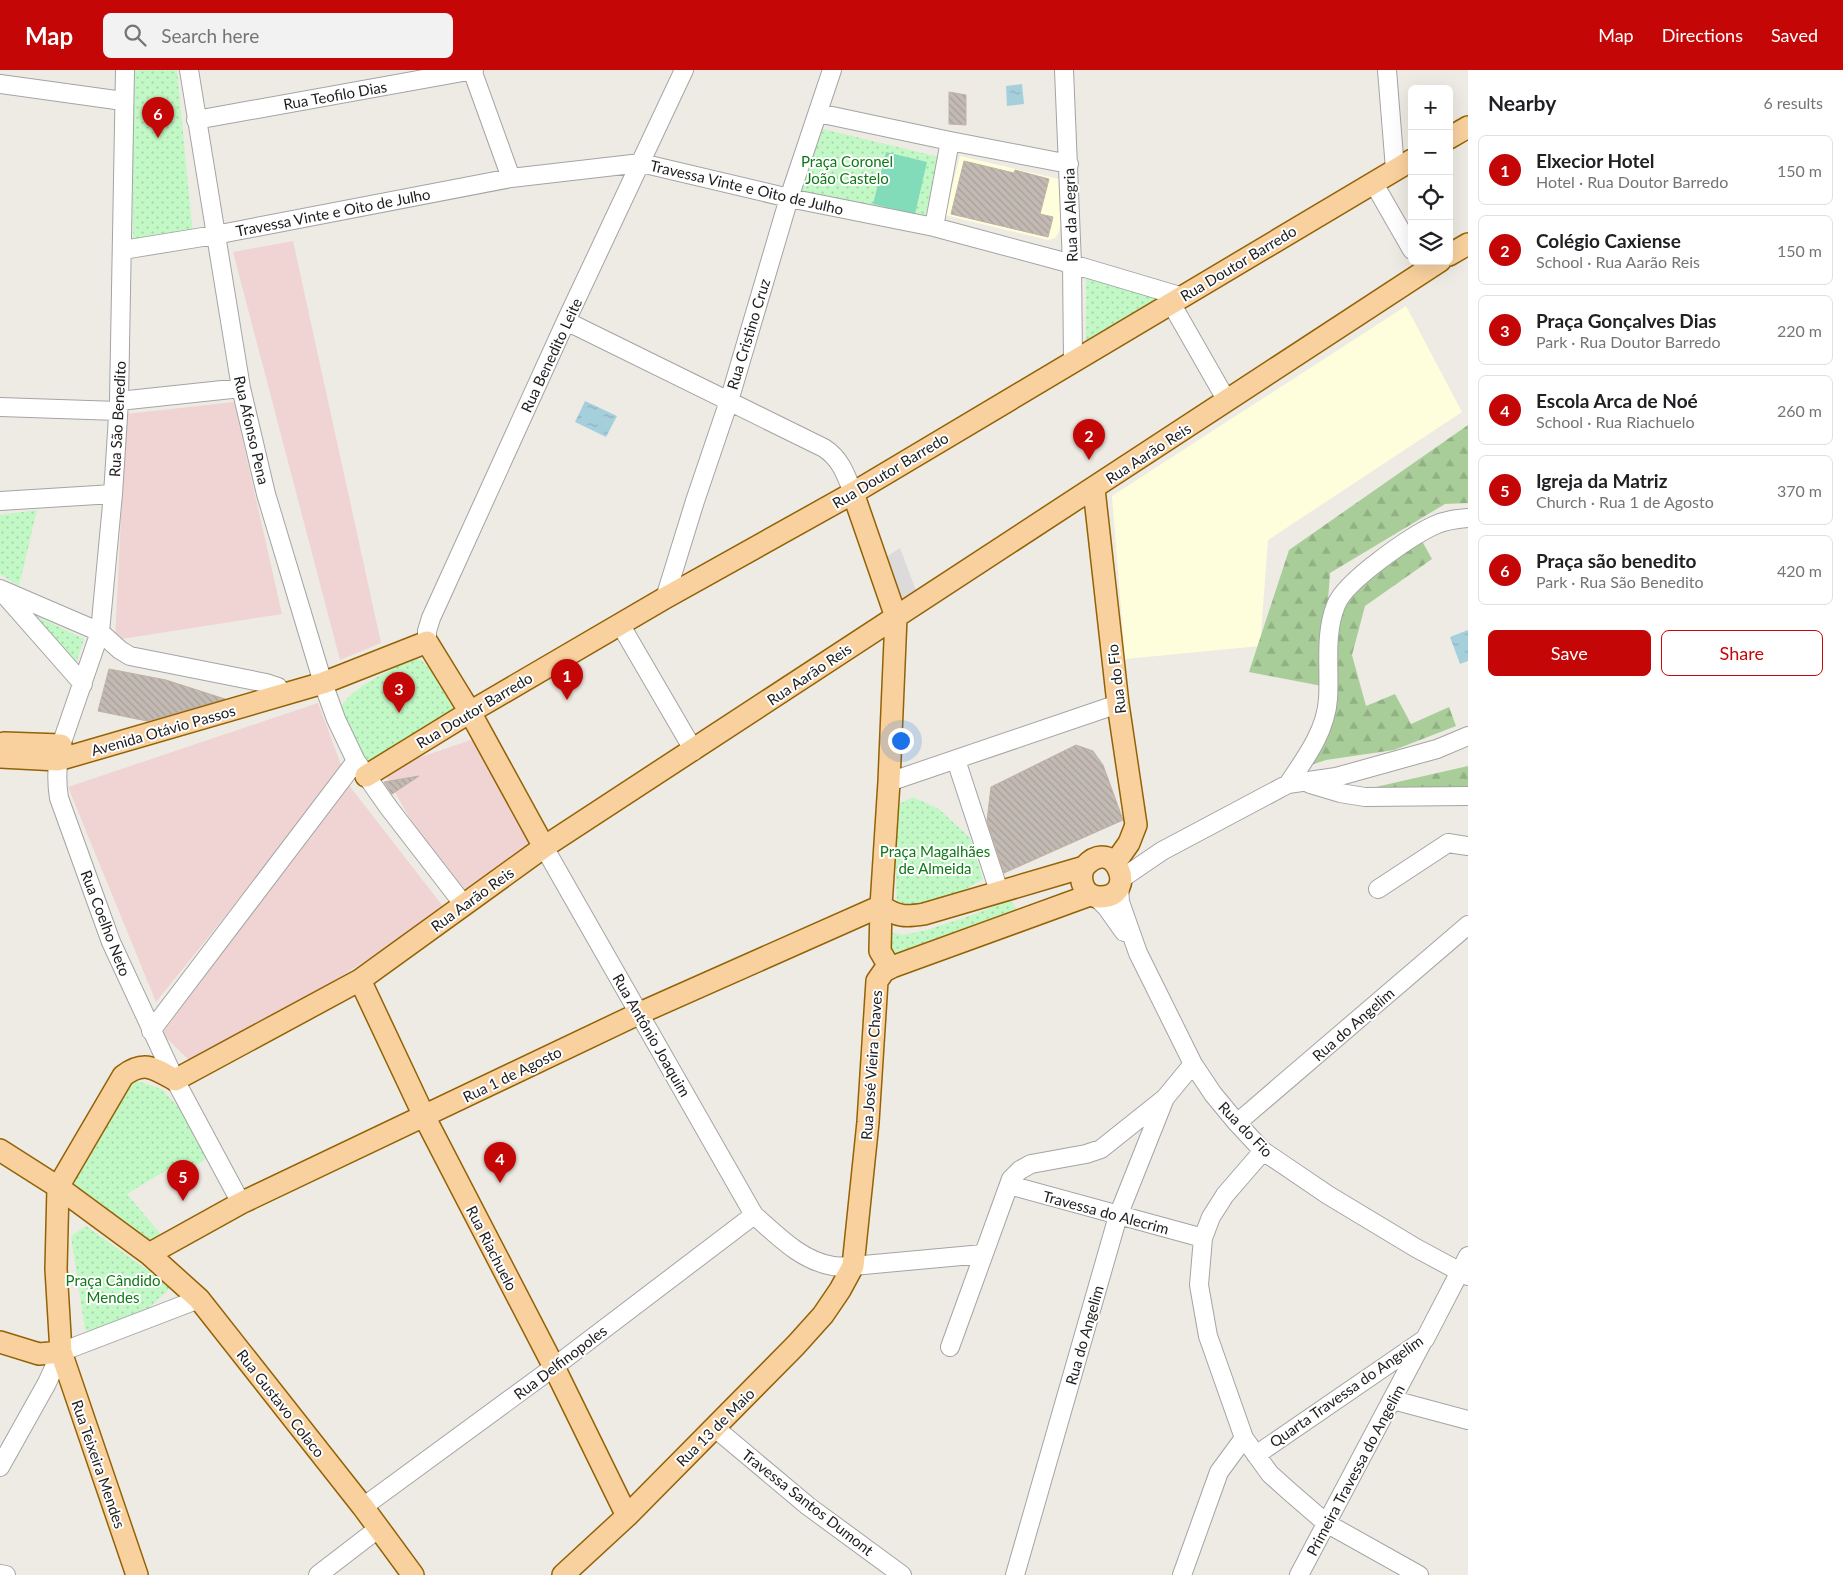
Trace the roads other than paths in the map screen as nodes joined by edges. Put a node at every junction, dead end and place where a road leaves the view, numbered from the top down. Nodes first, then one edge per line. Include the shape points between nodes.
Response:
1 (125, 70) edge
2 (190, 70) edge
3 (472, 70) edge
4 (684, 70) edge
5 (832, 70) edge
6 (1064, 70) edge
7 (1387, 70) edge
8 (0, 84) edge
9 (124, 102) junction
10 (818, 113) junction
11 (196, 120) junction
12 (1468, 127) edge
13 (1453, 136) edge
14 (950, 141) junction
15 (641, 163) junction
16 (1069, 164) junction
17 (1403, 165) edge
18 (511, 178) junction
19 (1373, 182) junction
20 (789, 198) junction
21 (934, 227) junction
22 (215, 235) junction
23 (1408, 243) edge
24 (1468, 244) edge
25 (122, 250) junction
26 (1453, 253) edge
27 (1072, 264) junction
28 (1427, 265) edge
29 (1177, 300) junction
30 (566, 321) junction
31 (1073, 361) junction
32 (241, 388) junction
33 (729, 401) junction
34 (1227, 401) junction
35 (119, 406) junction
36 (0, 407) edge
37 (1094, 489) junction
38 (853, 493) junction
39 (113, 494) junction
40 (0, 501) edge
41 (1468, 518) edge
42 (0, 590) edge
43 (665, 598) junction
44 (896, 617) junction
45 (620, 624) junction
46 (100, 632) junction
47 (427, 642) junction
48 (323, 683) junction
49 (83, 684) junction
50 (282, 696) junction
51 (1118, 704) junction
52 (470, 712) junction
53 (1468, 736) edge
54 (0, 743) edge
55 (694, 751) junction
56 (60, 753) junction
57 (0, 758) edge
58 (956, 760) junction
59 (361, 769) junction
60 (889, 782) junction
61 (1294, 783) junction
62 (1468, 796) edge
63 (1468, 846) edge
64 (544, 847) junction
65 (1084, 866) junction
66 (1118, 873) junction
67 (1378, 889) dead end
68 (999, 892) junction
69 (1093, 896) junction
70 (464, 905) junction
71 (881, 906) junction
72 (1468, 925) edge
73 (1138, 953) junction
74 (892, 967) junction
75 (360, 980) junction
76 (640, 1013) junction
77 (151, 1031) junction
78 (1193, 1064) junction
79 (175, 1080) junction
80 (1165, 1098) junction
81 (424, 1116) junction
82 (1237, 1124) junction
83 (0, 1150) edge
84 (1264, 1150) junction
85 (1009, 1185) junction
86 (58, 1187) junction
87 (241, 1203) junction
88 (754, 1215) junction
89 (1118, 1216) junction
90 (1203, 1238) junction
91 (149, 1254) junction
92 (983, 1254) junction
93 (1468, 1256) edge
94 (853, 1266) junction
95 (1463, 1273) edge
96 (199, 1300) junction
97 (1424, 1339) junction
98 (0, 1342) edge
99 (950, 1347) dead end
100 (61, 1352) junction
101 (554, 1367) junction
102 (1393, 1400) junction
103 (1468, 1420) edge
104 (715, 1428) junction
105 (1244, 1438) junction
106 (1256, 1455) junction
107 (0, 1467) edge
108 (363, 1507) junction
109 (627, 1516) junction
110 (1326, 1523) junction
111 (379, 1528) junction
112 (0, 1574) edge
113 (6, 1575) edge
114 (137, 1575) edge
115 (318, 1575) edge
116 (413, 1575) edge
117 (563, 1575) edge
118 (902, 1575) edge
119 (1015, 1575) edge
120 (1182, 1575) edge
121 (1299, 1575) edge
122 (1419, 1575) edge

1 - 9 street, Rua São Benedito
2 - 11 street, Rua Afonso Pena
3 - 11 street, Rua Teofilo Dias
3 - 18 street
4 - 15 street, Rua Benedito Leite
5 - 10 street, Rua Cristino Cruz
6 - 16 street, Rua da Alegria
7 - 17 street
8 - 9 street
9 - 25 street, Rua São Benedito
10 - 14 street
10 - 20 street, Rua Cristino Cruz
11 - 22 street, Rua Afonso Pena
12 - 13 main road
14 - 16 street
14 - 21 street
15 - 18 street, Travessa Vinte e Oito de Julho
15 - 20 street, Travessa Vinte e Oito de Julho
15 - 30 street, Rua Benedito Leite
16 - 27 street, Rua da Alegria
17 - 19 main road, Rua Doutor Barredo
18 - 22 street, Travessa Vinte e Oito de Julho
19 - 23 street
19 - 29 main road, Rua Doutor Barredo
20 - 21 street, Travessa Vinte e Oito de Julho
20 - 33 street, Rua Cristino Cruz
21 - 27 street, Travessa Vinte e Oito de Julho
22 - 25 street, Travessa Vinte e Oito de Julho
22 - 32 street, Rua Afonso Pena
24 - 26 main road
25 - 35 street, Rua São Benedito
27 - 29 street, Travessa Vinte e Oito de Julho
27 - 31 street, Rua da Alegria
28 - 34 main road, Rua Aarão Reis
29 - 31 main road, Rua Doutor Barredo
29 - 34 street
30 - 33 street
30 - 47 street, Rua Benedito Leite via 431,618
31 - 38 main road, Rua Doutor Barredo
32 - 35 street
32 - 48 street, Rua Afonso Pena via 266,494
33 - 38 street via 833,454 840,462
33 - 43 street, Rua Cristino Cruz
34 - 37 main road, Rua Aarão Reis
35 - 36 street
35 - 39 street, Rua São Benedito
37 - 44 main road, Rua Aarão Reis
37 - 51 main road, Rua do Fio
38 - 43 main road, Rua Doutor Barredo
38 - 44 main road
39 - 40 street
39 - 46 street, Rua São Benedito
41 - 61 street via 1450,520 1420,533 1362,573 1342,594 1331,625 1328,701 1324,718
42 - 46 street
42 - 49 street
43 - 45 main road, Rua Doutor Barredo
44 - 55 main road, Rua Aarão Reis
44 - 60 main road
45 - 52 main road, Rua Doutor Barredo
45 - 55 street
46 - 49 street, Rua São Benedito
46 - 50 street via 130,656 266,683 278,687
47 - 48 main road, Avenida Otávio Passos
47 - 52 main road, Rua Antônio Joaquim
48 - 50 main road, Avenida Otávio Passos
48 - 59 street, Rua Afonso Pena via 342,734
49 - 56 street, Rua São Benedito
50 - 56 main road, Avenida Otávio Passos
51 - 58 street
51 - 66 main road, Rua do Fio via 1136,825
52 - 59 main road, Rua Doutor Barredo
52 - 64 main road, Rua Antônio Joaquim
53 - 61 street via 1437,749 1336,778
54 - 56 main road, Avenida Otávio Passos
55 - 64 main road, Rua Aarão Reis
56 - 57 main road, Avenida Otávio Passos
56 - 77 street, Rua Coelho Neto via 58,798 111,942
58 - 60 street
58 - 68 street
59 - 70 street, Rua Afonso Pena
59 - 77 street
60 - 71 main road
61 - 62 street via 1365,797
61 - 66 street
63 - 67 street via 1448,843
64 - 70 main road, Rua Aarão Reis
64 - 76 street, Rua Antônio Joaquim
65 - 66 main road via 1100,857 1106,858
65 - 68 main road
65 - 69 main road via 1081,879 1085,890
66 - 69 main road via 1110,895 1103,898
66 - 73 street, Rua do Fio via 1120,902
68 - 71 main road via 906,917
69 - 73 street, Rua do Fio via 1115,918
69 - 74 main road
70 - 75 main road, Rua Aarão Reis
71 - 74 main road via 880,951
71 - 76 main road, Rua 1 de Agosto
72 - 82 street, Rua do Angelim
73 - 78 street, Rua do Fio
74 - 94 main road, Rua José Vieira Chaves via 884,971 877,981 868,1122
75 - 79 main road, Rua Aarão Reis
75 - 81 main road, Rua Riachuelo
76 - 81 main road, Rua 1 de Agosto
76 - 88 street, Rua Antônio Joaquim
77 - 79 street, Rua Coelho Neto
78 - 80 street
78 - 82 street, Rua do Fio
79 - 86 main road via 154,1068 143,1066 123,1076
79 - 87 street
80 - 85 street via 1101,1149 1031,1164 1020,1170
80 - 89 street, Rua do Angelim
81 - 87 main road, Rua 1 de Agosto
81 - 101 main road, Rua Riachuelo
82 - 84 street, Rua do Fio
83 - 86 main road
84 - 90 street via 1225,1196 1211,1217
84 - 95 street, Rua do Fio via 1328,1195
85 - 89 street, Travessa do Alecrim
85 - 92 street
86 - 91 main road
86 - 100 main road via 56,1269
87 - 91 main road, Rua 1 de Agosto
88 - 94 street, Rua Antônio Joaquim via 793,1249 814,1260 832,1266
88 - 101 street, Rua Delfinopoles
89 - 90 street, Travessa do Alecrim
89 - 119 street, Rua do Angelim
90 - 105 street via 1199,1285 1202,1312
91 - 96 main road
92 - 94 street, Rua Antônio Joaquim
92 - 99 street
93 - 95 street, Quarta Travessa do Angelim
94 - 104 main road, Rua 13 de Maio via 823,1315
95 - 97 street, Quarta Travessa do Angelim
96 - 100 street
96 - 108 main road, Rua Gustavo Colaco
97 - 102 street, Primeira Travessa do Angelim
97 - 106 street, Quarta Travessa do Angelim
98 - 100 main road via 40,1354
100 - 107 street
100 - 114 main road, Rua Teixeira Mendes
101 - 108 street, Rua Delfinopoles
101 - 109 main road, Rua Riachuelo
102 - 103 street
102 - 110 street, Primeira Travessa do Angelim
104 - 109 main road, Rua 13 de Maio
104 - 118 street, Travessa Santos Dumont via 808,1506
105 - 106 street
105 - 120 street via 1216,1479
106 - 110 street via 1270,1474
108 - 111 main road, Rua Gustavo Colaco
109 - 117 main road, Rua 13 de Maio
110 - 121 street, Primeira Travessa do Angelim
110 - 122 street
111 - 115 street
111 - 116 main road, Rua Gustavo Colaco
112 - 113 street

